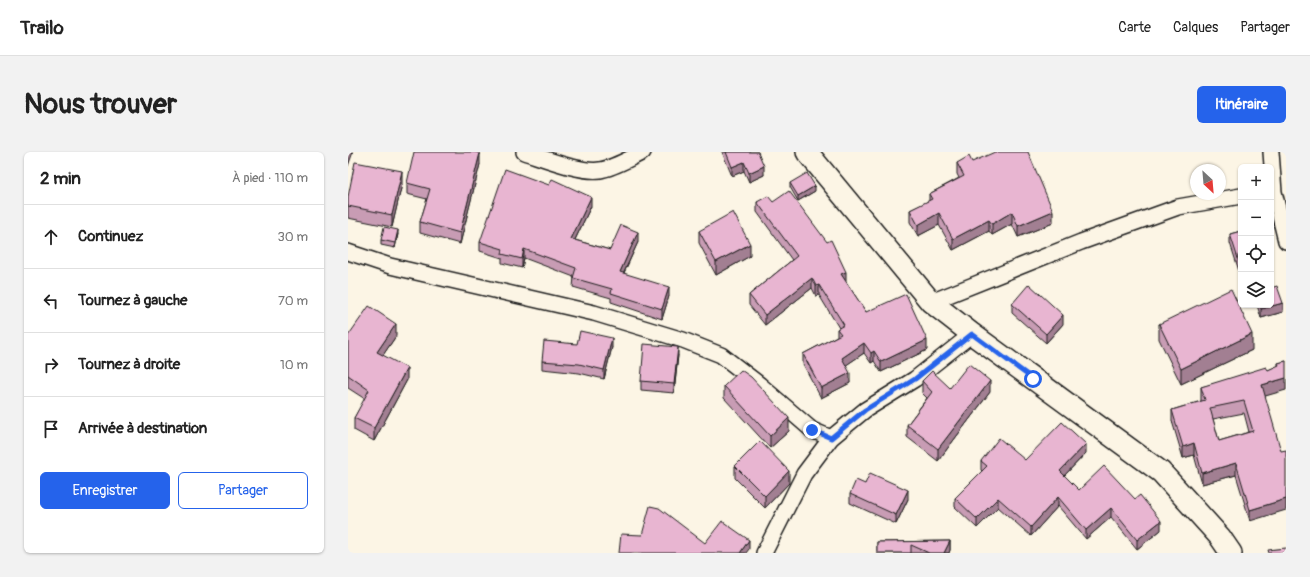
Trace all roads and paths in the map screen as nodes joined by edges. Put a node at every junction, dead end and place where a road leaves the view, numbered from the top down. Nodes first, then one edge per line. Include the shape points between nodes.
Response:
1 (524, 152) edge
2 (643, 152) edge
3 (807, 152) edge
4 (1271, 152) edge
5 (1277, 191) edge
6 (1238, 197) edge
7 (1286, 242) edge
8 (348, 252) edge
9 (931, 302) junction
10 (972, 334) junction
11 (831, 438) junction
12 (764, 553) edge
13 (1231, 553) edge

1 - 2 street via 587,170 600,170
3 - 9 street
4 - 5 street
5 - 7 street
6 - 9 street via 1178,207 1081,242
8 - 11 street via 390,266 594,312 683,340 721,355 812,430
9 - 10 street
10 - 11 street via 921,374 865,410
10 - 13 street via 1161,472 1220,537
11 - 12 street via 804,474

